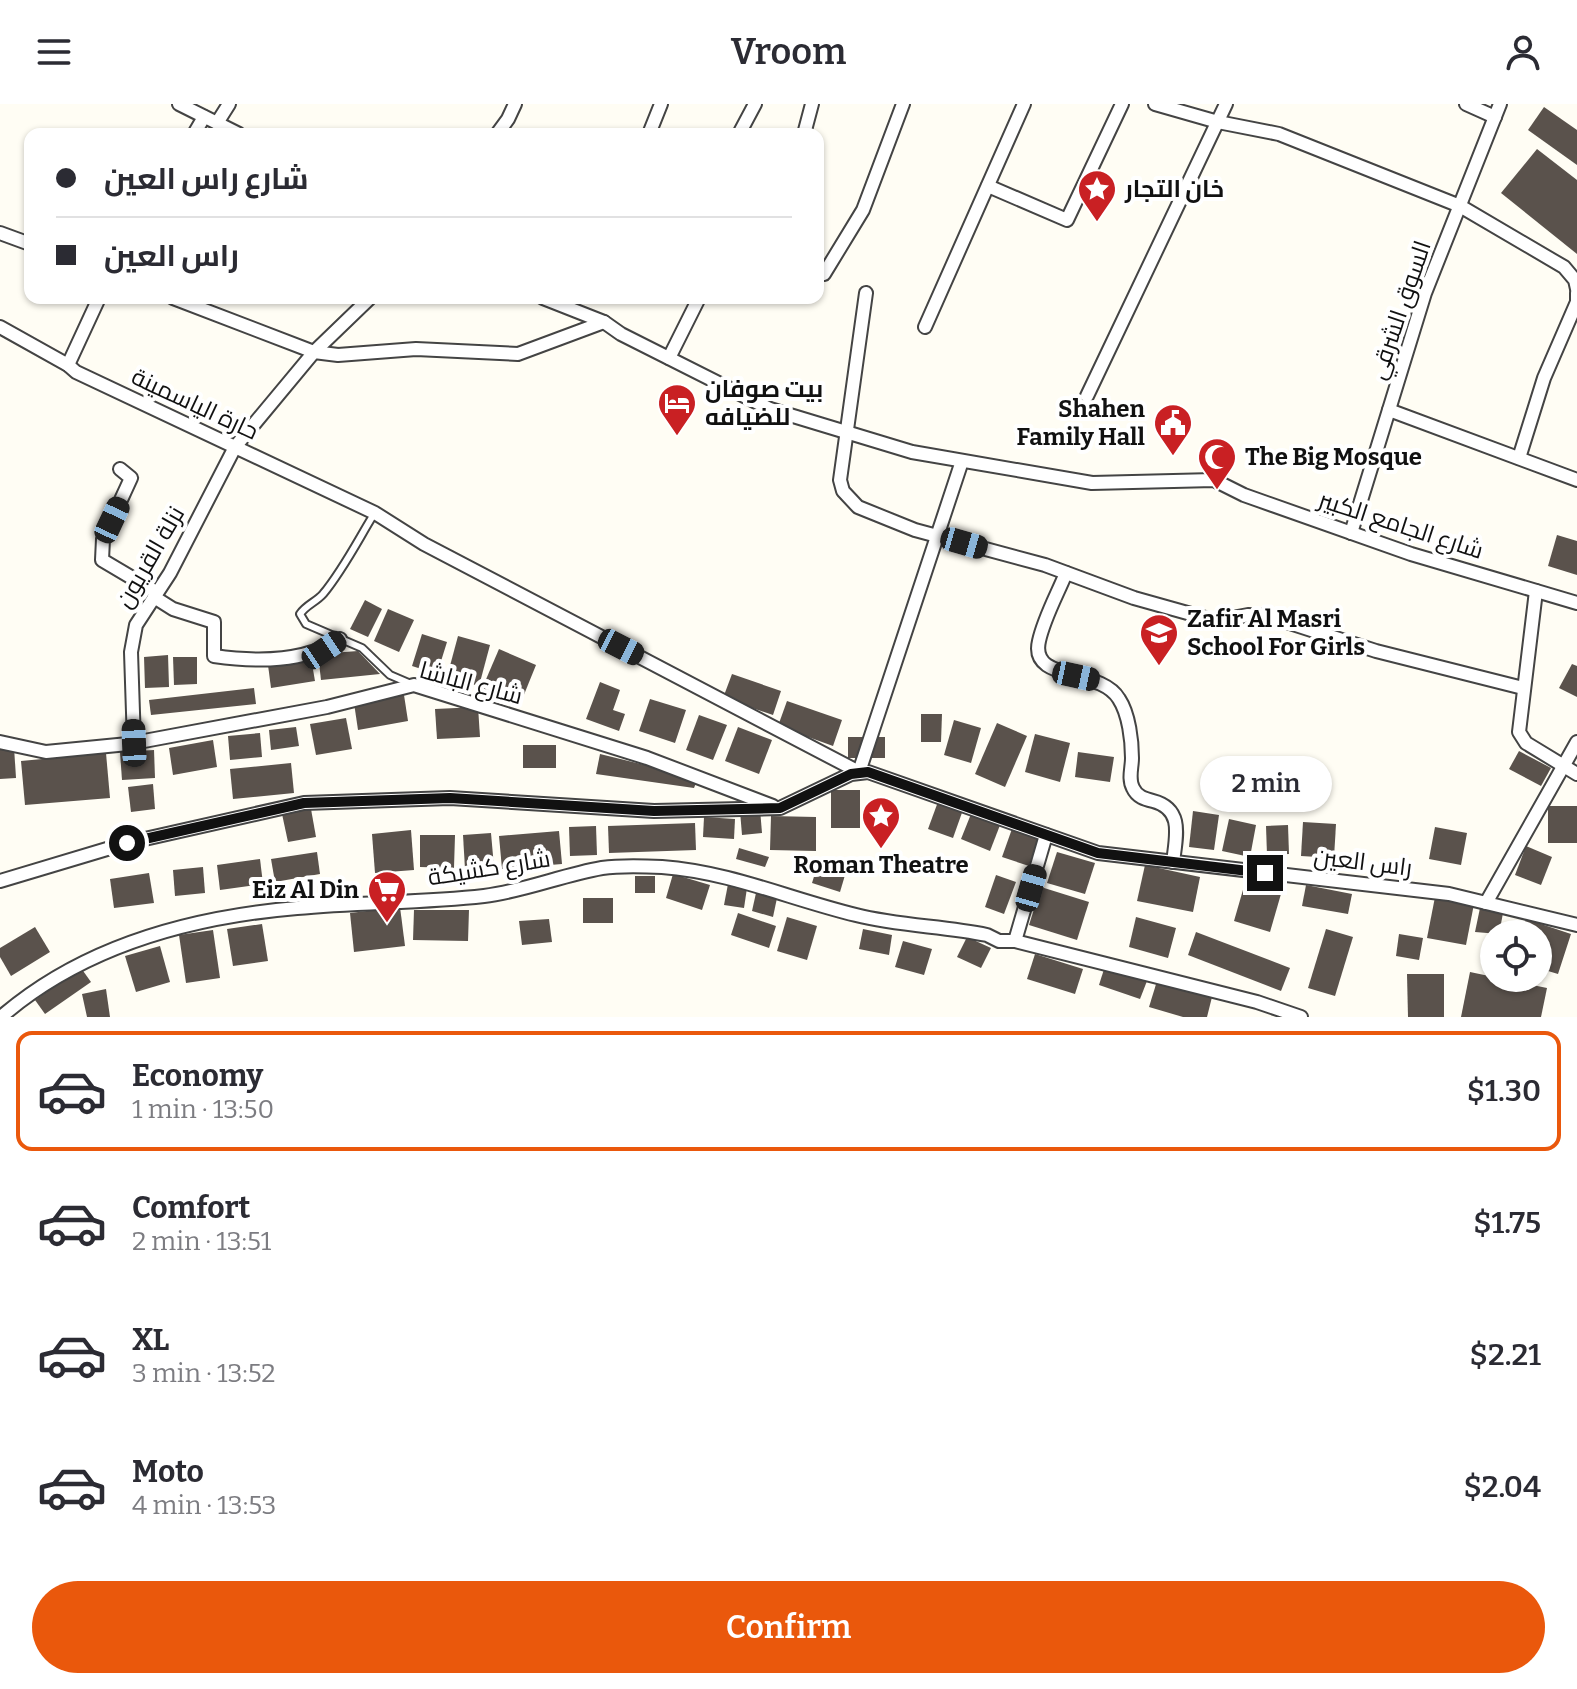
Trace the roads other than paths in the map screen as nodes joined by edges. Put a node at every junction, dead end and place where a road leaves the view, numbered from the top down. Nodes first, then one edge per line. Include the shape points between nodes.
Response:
1 (179, 104) edge
2 (229, 104) edge
3 (515, 104) edge
4 (661, 104) edge
5 (755, 104) edge
6 (812, 104) edge
7 (903, 104) edge
8 (1024, 104) edge
9 (1122, 104) edge
10 (1155, 104) edge
11 (1226, 104) edge
12 (1466, 104) edge
13 (1500, 104) edge
14 (1495, 117) junction
15 (210, 120) junction
16 (1218, 122) junction
17 (201, 128) edge
18 (227, 128) edge
19 (501, 128) edge
20 (651, 128) edge
21 (742, 128) edge
22 (806, 128) edge
23 (988, 186) junction
24 (1460, 206) junction
25 (0, 233) edge
26 (24, 242) edge
27 (824, 274) dead end
28 (1577, 291) edge
29 (866, 293) dead end
30 (96, 304) edge
31 (189, 304) edge
32 (364, 304) edge
33 (558, 304) edge
34 (696, 304) edge
35 (604, 322) junction
36 (0, 327) edge
37 (925, 327) dead end
38 (314, 352) junction
39 (669, 358) junction
40 (68, 365) junction
41 (1087, 396) dead end
42 (1389, 410) junction
43 (848, 433) junction
44 (235, 447) junction
45 (1519, 458) junction
46 (962, 461) junction
47 (120, 469) dead end
48 (1577, 480) edge
49 (375, 513) junction
50 (1351, 533) junction
51 (937, 536) junction
52 (1066, 573) junction
53 (1536, 591) junction
54 (155, 594) junction
55 (1577, 603) edge
56 (340, 639) junction
57 (414, 685) junction
58 (1523, 688) junction
59 (0, 742) edge
60 (1577, 742) edge
61 (134, 743) junction
62 (1563, 766) junction
63 (859, 772) junction
64 (1577, 774) edge
65 (780, 808) junction
66 (1046, 835) junction
67 (1173, 862) junction
68 (0, 881) edge
69 (1486, 903) junction
70 (1577, 925) edge
71 (1015, 941) junction
72 (1, 1017) edge
73 (1301, 1017) edge

1 - 15 street
2 - 15 street
3 - 19 street
4 - 20 street
5 - 21 street
6 - 22 street
7 - 27 street via 863,210
8 - 23 street
9 - 23 street via 1067,220
10 - 16 street
11 - 16 street
12 - 14 street
13 - 14 street, السوق الشرقي
14 - 24 street, السوق الشرقي
15 - 17 street
15 - 18 street
16 - 24 street via 1279,134
16 - 41 street
23 - 37 street
24 - 28 street via 1564,267
24 - 42 street, السوق الشرقي via 1425,293
25 - 26 street
28 - 45 street
29 - 43 street
30 - 40 street
31 - 38 street
32 - 38 street, نزلة القريون
33 - 35 street
34 - 39 street
35 - 38 street via 518,354
35 - 39 street
36 - 40 street, حارة الياسمينة
38 - 44 street, نزلة القريون
39 - 43 street via 770,409
40 - 44 street, حارة الياسمينة
42 - 45 street
42 - 50 street, السوق الشرقي
43 - 46 street
43 - 51 street via 840,480 849,501
44 - 49 street, حارة الياسمينة
44 - 54 street, نزلة القريون
45 - 48 street
46 - 50 street, شارع الجامع الكبير via 1092,483 1214,480
46 - 51 street
47 - 54 street via 131,478 103,539 102,560
49 - 56 lane via 332,582 300,614 306,624
49 - 63 street, حارة الياسمينة via 424,544
50 - 53 street, شارع الجامع الكبير
51 - 52 street
51 - 63 street
52 - 58 street via 1210,619 1268,616 1376,651
52 - 67 street via 1039,640 1040,657 1050,669 1097,680 1118,697 1132,752 1132,787 1175,817
53 - 55 street, شارع الجامع الكبير
53 - 58 street
54 - 56 street via 173,609 214,622 214,656 277,659 324,650
54 - 61 street, نزلة القريون via 131,645
56 - 57 lane via 362,648 390,675
57 - 61 street, شارع الباشا
57 - 65 street, شارع الباشا via 647,758
58 - 62 street via 1518,726 1522,738
59 - 61 street, شارع الباشا via 46,752
60 - 62 street
62 - 64 street
62 - 69 street
63 - 65 street
63 - 66 street, راس العين
65 - 68 street via 654,811 450,798 304,803 127,843
66 - 67 street, راس العين via 1098,853
66 - 71 street
67 - 69 street, راس العين via 1449,894
69 - 70 street, راس العين
71 - 72 street, شارع كشيكة via 860,916 712,874 613,867 499,894 272,910 184,926 83,963 42,985
71 - 73 street, شارع كشيكة

